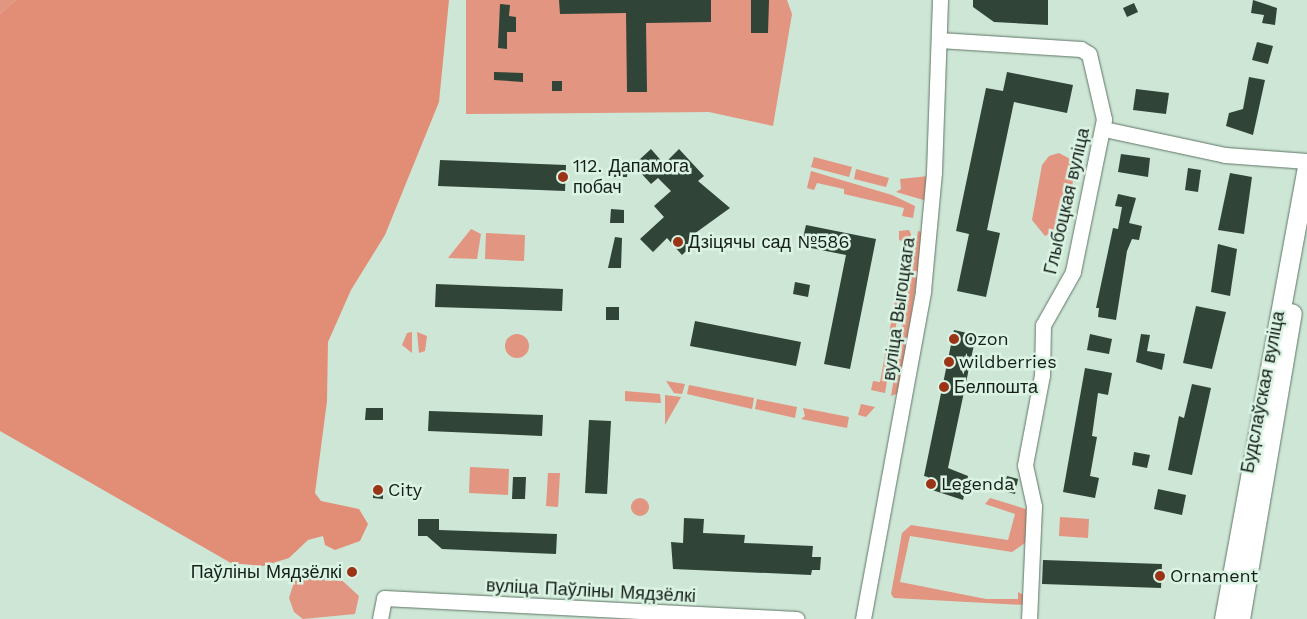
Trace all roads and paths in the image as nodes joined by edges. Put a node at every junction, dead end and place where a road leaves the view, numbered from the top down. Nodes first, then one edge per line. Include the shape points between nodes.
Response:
1 (940, 0) edge
2 (939, 40) junction
3 (1104, 129) junction
4 (1307, 161) edge
5 (1307, 166) edge
6 (1307, 233) edge
7 (380, 619) edge
8 (388, 619) edge
9 (796, 619) edge
10 (863, 619) edge
11 (1029, 619) edge
12 (1224, 619) edge
13 (1240, 619) edge

1 - 2 street, вуліца Выгоцкага
2 - 3 street, Глыбоцкая вуліца via 1081,49 1089,54
2 - 10 street, вуліца Выгоцкага via 923,291
3 - 4 street via 1225,154
3 - 11 street, Глыбоцкая вуліца via 1073,272 1043,325 1042,375 1024,465 1034,506
5 - 12 main road, Будслаўская вуліца
6 - 13 main road, Будслаўская вуліца
7 - 8 street
7 - 9 street, вуліца Паўліны Мядзёлкі via 384,598

